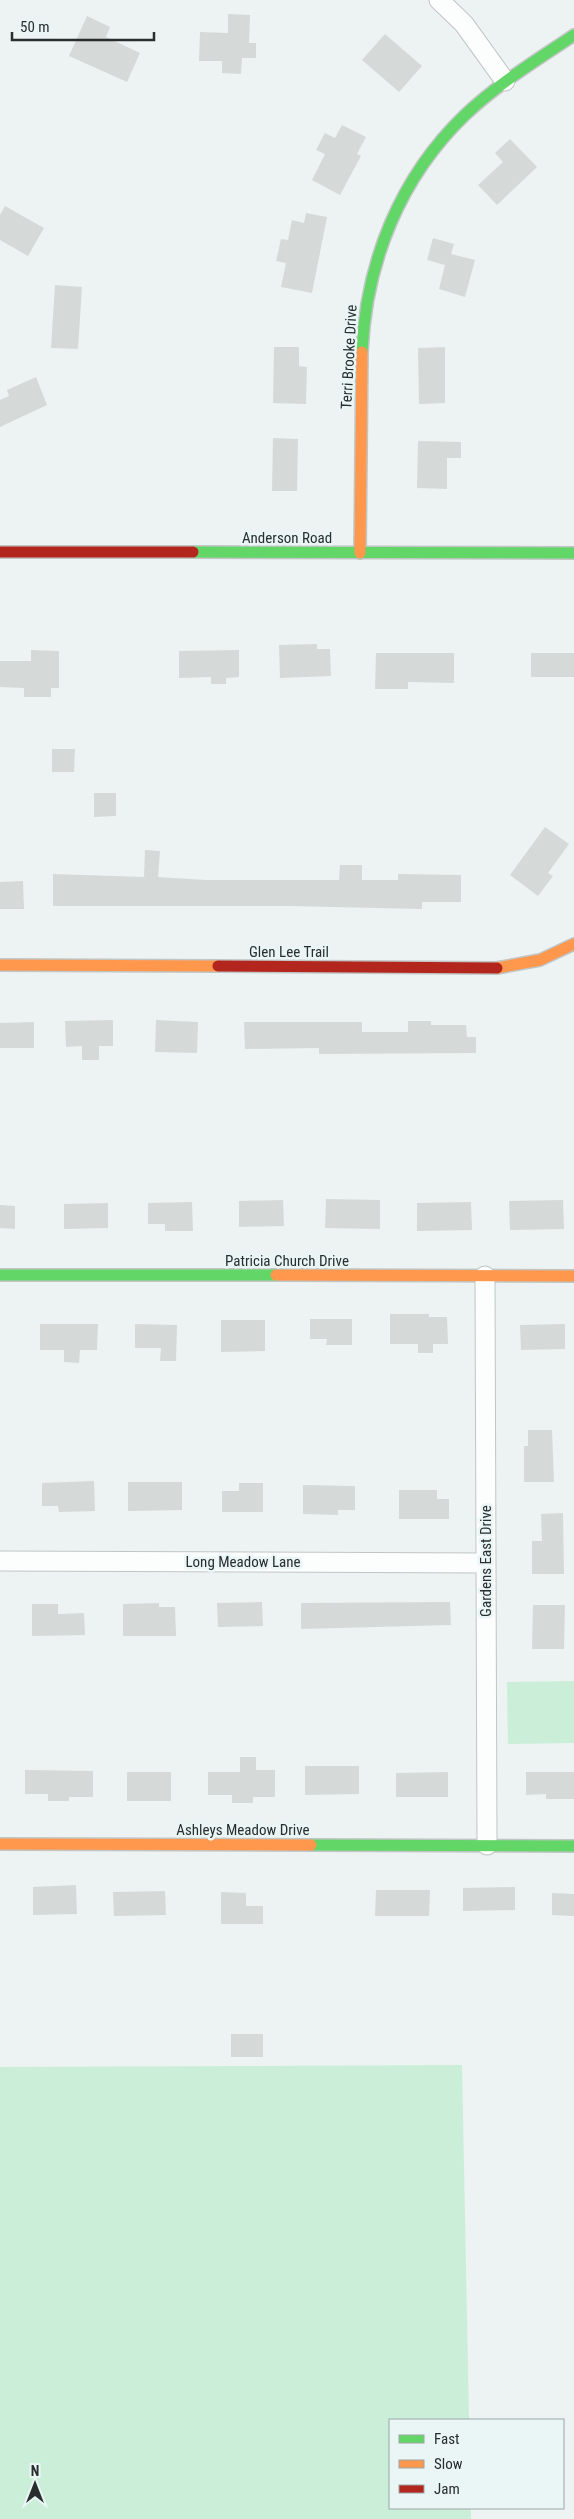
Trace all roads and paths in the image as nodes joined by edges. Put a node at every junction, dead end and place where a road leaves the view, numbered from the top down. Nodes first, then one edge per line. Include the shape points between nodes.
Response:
1 (439, 0) edge
2 (574, 35) edge
3 (505, 82) junction
4 (0, 552) edge
5 (360, 553) junction
6 (574, 553) edge
7 (574, 944) edge
8 (0, 965) edge
9 (0, 1275) edge
10 (485, 1276) junction
11 (574, 1276) edge
12 (0, 1561) edge
13 (486, 1563) junction
14 (0, 1844) edge
15 (487, 1845) junction
16 (574, 1846) edge

1 - 3 street via 464,24
2 - 3 street, Terri Brooke Drive
3 - 5 street, Terri Brooke Drive via 453,127 428,156 407,187 376,259 362,335
4 - 5 street, Anderson Road
5 - 6 street, Anderson Road
7 - 8 street, Glen Lee Trail via 543,960 504,968
9 - 10 street, Patricia Church Drive
10 - 11 street, Patricia Church Drive
10 - 13 street, Gardens East Drive
12 - 13 street, Long Meadow Lane
13 - 15 street, Gardens East Drive
14 - 15 street, Ashleys Meadow Drive
15 - 16 street, Ashleys Meadow Drive

